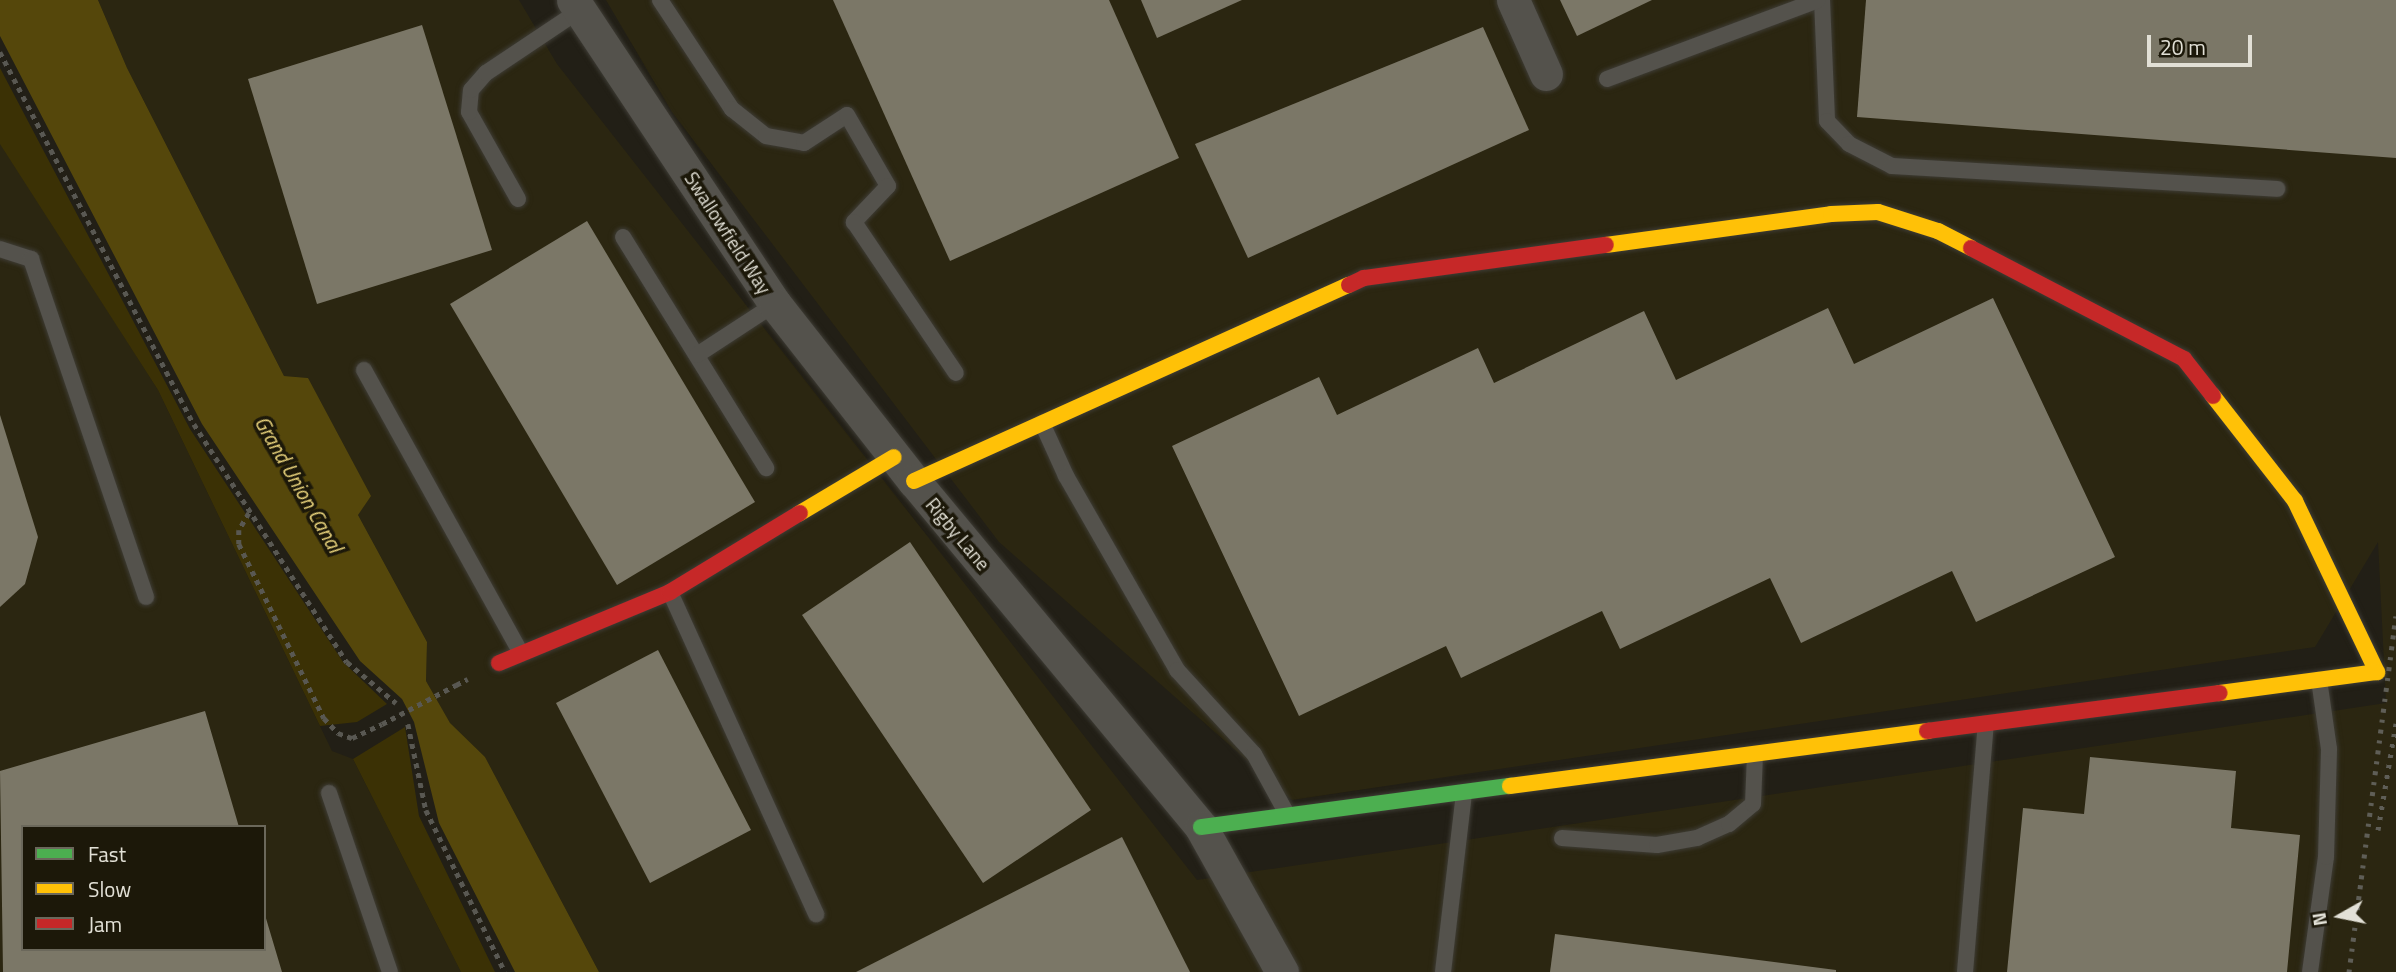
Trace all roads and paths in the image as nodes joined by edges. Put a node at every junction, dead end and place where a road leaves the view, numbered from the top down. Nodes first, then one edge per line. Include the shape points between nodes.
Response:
1 (660, 0) edge
2 (1513, 0) edge
3 (1820, 0) edge
4 (576, 5) edge
5 (0, 52) edge
6 (1546, 74) dead end
7 (1607, 79) dead end
8 (2277, 189) dead end
9 (518, 199) dead end
10 (623, 236) dead end
11 (0, 248) edge
12 (775, 304) junction
13 (698, 355) junction
14 (364, 369) dead end
15 (956, 373) dead end
16 (1042, 423) junction
17 (766, 468) dead end
18 (904, 469) junction
19 (250, 513) junction
20 (670, 592) junction
21 (146, 597) dead end
22 (521, 653) junction
23 (499, 663) dead end
24 (2319, 680) junction
25 (456, 685) dead end
26 (396, 704) dead end
27 (408, 724) dead end
28 (1986, 724) junction
29 (1755, 755) junction
30 (329, 793) dead end
31 (1464, 793) junction
32 (1288, 816) junction
33 (1201, 827) junction
34 (1562, 838) dead end
35 (816, 914) dead end
36 (390, 972) edge
37 (505, 972) edge
38 (1282, 972) edge
39 (1443, 972) edge
40 (1965, 972) edge
41 (2310, 972) edge

1 - 15 lane via 732,109 766,135 804,143 847,115 888,186 854,222
2 - 6 street
3 - 7 lane
3 - 8 lane via 1827,121 1849,144 1892,166
4 - 9 lane via 486,73 471,90 469,112
4 - 12 street, Swallowfield Way
5 - 19 path via 194,424
10 - 13 lane
11 - 21 lane via 32,259
12 - 13 lane
12 - 18 street, Swallowfield Way
13 - 17 lane
14 - 22 lane
16 - 18 street
16 - 24 street via 1364,278 1831,214 1878,212 1937,231 2184,359 2295,501 2376,673
16 - 32 lane via 1066,476 1177,670 1254,754
18 - 20 street
18 - 33 street, Rigby Lane
19 - 25 path, bridge via 239,530 239,544 334,730 352,738
19 - 26 path via 347,662
20 - 22 street
20 - 35 lane
22 - 23 street
24 - 28 street
24 - 41 lane via 2329,749 2327,844
27 - 37 path via 426,810
28 - 29 street
28 - 40 lane
29 - 31 street
29 - 34 lane via 1753,804 1729,824 1697,838 1657,845
30 - 36 lane
31 - 32 street
31 - 39 lane
32 - 33 street
33 - 38 street, Rigby Lane

